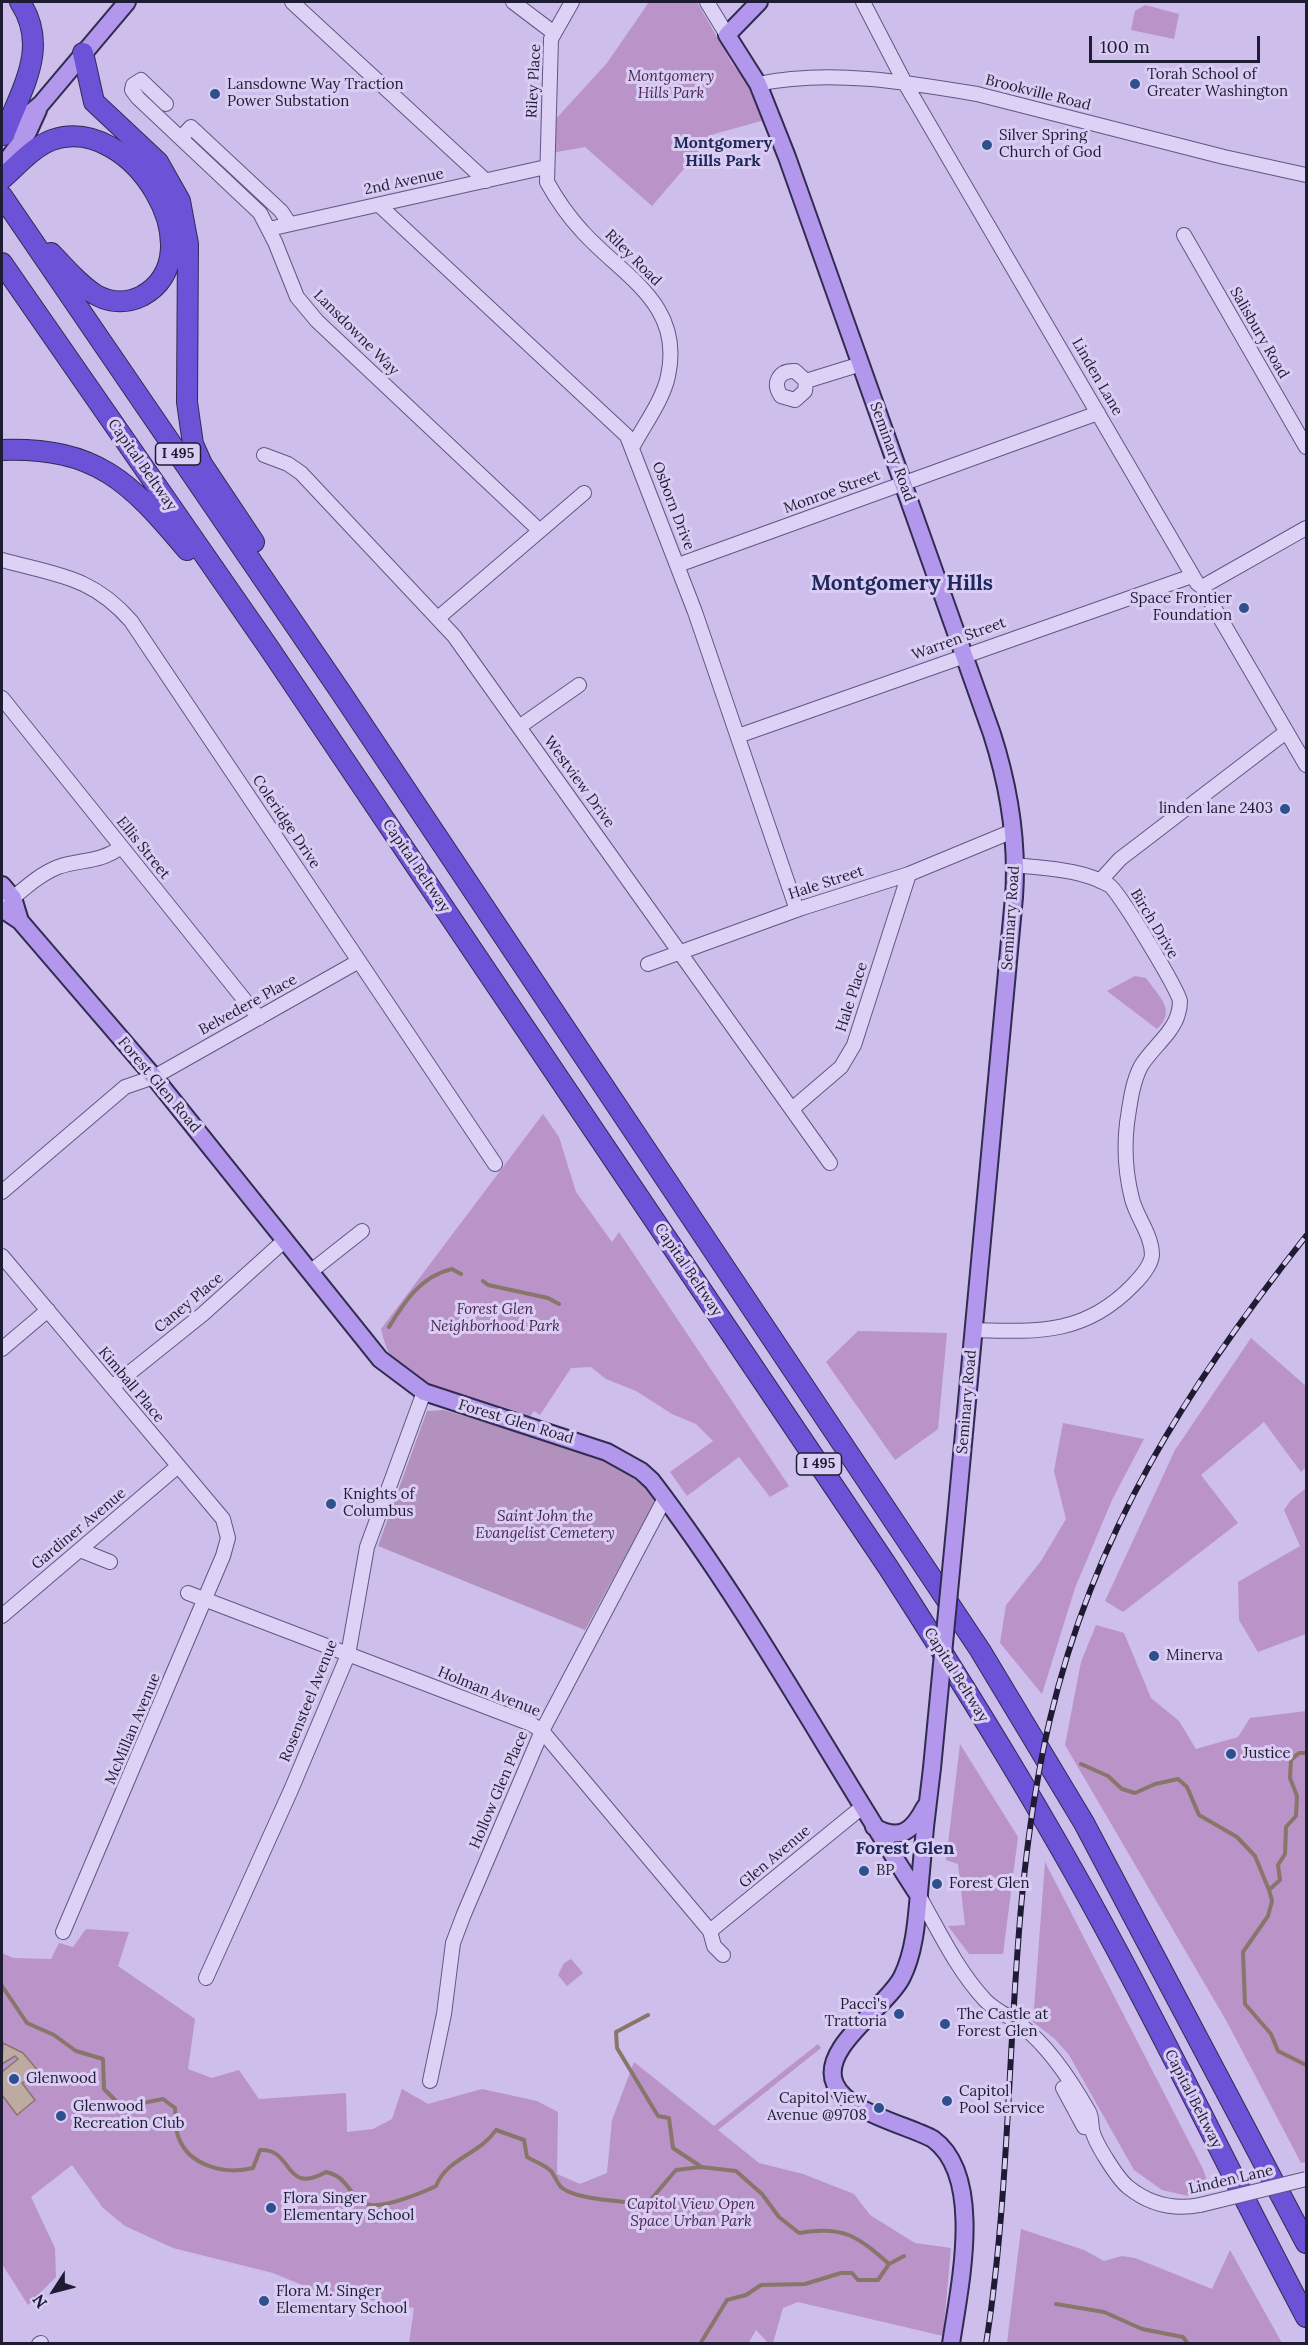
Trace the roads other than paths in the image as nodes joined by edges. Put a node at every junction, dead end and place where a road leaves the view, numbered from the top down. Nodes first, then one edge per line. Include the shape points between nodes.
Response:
1 (20, 2) edge
2 (127, 2) edge
3 (292, 2) edge
4 (513, 2) edge
5 (572, 2) edge
6 (707, 2) edge
7 (759, 2) edge
8 (863, 2) edge
9 (554, 33) junction
10 (727, 35) junction
11 (83, 53) junction
12 (758, 84) junction
13 (906, 85) junction
14 (41, 104) junction
15 (166, 104) dead end
16 (3, 137) edge
17 (181, 138) junction
18 (2, 167) edge
19 (546, 167) junction
20 (1306, 175) edge
21 (2, 179) edge
22 (486, 182) junction
23 (2, 196) edge
24 (379, 205) junction
25 (15, 216) junction
26 (289, 223) junction
27 (269, 229) junction
28 (1184, 235) dead end
29 (2, 263) edge
30 (861, 364) junction
31 (806, 381) dead end
32 (1098, 413) junction
33 (633, 446) junction
34 (1306, 447) edge
35 (2, 450) edge
36 (264, 455) dead end
37 (904, 483) junction
38 (584, 493) dead end
39 (1306, 528) edge
40 (539, 530) junction
41 (2, 560) edge
42 (678, 566) junction
43 (1192, 576) junction
44 (1202, 587) junction
45 (438, 618) junction
46 (269, 648) junction
47 (963, 655) junction
48 (579, 685) dead end
49 (340, 691) junction
50 (2, 698) edge
51 (519, 727) junction
52 (1286, 732) junction
53 (738, 736) junction
54 (1306, 765) edge
55 (1013, 831) junction
56 (121, 848) junction
57 (1016, 865) junction
58 (909, 874) junction
59 (1101, 881) junction
60 (2, 885) edge
61 (5, 905) edge
62 (797, 910) junction
63 (681, 951) junction
64 (359, 961) junction
65 (648, 963) dead end
66 (259, 1018) junction
67 (154, 1077) junction
68 (792, 1109) junction
69 (830, 1163) dead end
70 (495, 1164) dead end
71 (2, 1192) edge
72 (362, 1231) dead end
73 (285, 1240) junction
74 (2, 1256) edge
75 (310, 1272) junction
76 (48, 1310) junction
77 (974, 1330) junction
78 (2, 1349) edge
79 (112, 1387) junction
80 (424, 1392) junction
81 (177, 1467) junction
82 (665, 1498) junction
83 (228, 1538) joint
84 (80, 1550) junction
85 (110, 1562) dead end
86 (188, 1593) dead end
87 (206, 1600) junction
88 (2, 1615) edge
89 (348, 1655) junction
90 (542, 1731) junction
91 (928, 1801) junction
92 (861, 1808) junction
93 (874, 1827) junction
94 (919, 1896) junction
95 (710, 1931) junction
96 (63, 1932) dead end
97 (723, 1955) dead end
98 (206, 1978) dead end
99 (981, 2001) joint
100 (430, 2080) dead end
101 (1306, 2179) edge
102 (1306, 2243) edge
103 (1306, 2317) edge
104 (951, 2343) edge

1 - 16 highway via 33,28 34,52
2 - 11 main road
3 - 22 street
4 - 9 street
5 - 9 street, Riley Place
6 - 10 street
7 - 10 main road
8 - 13 street, Linden Lane
9 - 19 street, Riley Place
10 - 12 main road, Seminary Road
11 - 14 main road
11 - 49 highway via 94,102 158,162 180,201 188,244 187,402 193,444 201,464 340,669
12 - 13 street, Brookville Road via 803,77 885,80
12 - 30 main road, Seminary Road
13 - 20 street, Brookville Road via 977,94
13 - 32 street, Linden Lane
14 - 16 main road
14 - 18 main road via 28,132
15 - 17 street, Lansdowne Way via 141,80 133,85 138,98
17 - 26 street via 191,127
17 - 27 street, Lansdowne Way via 260,213
19 - 22 street, 2nd Avenue
19 - 33 street, Riley Road via 547,182 557,200 582,231 645,289 664,319 670,344 668,377
21 - 25 highway via 50,141 81,136 99,140 133,162 158,194 169,232 168,264 152,290 127,302 112,301 85,287
22 - 24 street, 2nd Avenue
23 - 25 highway, I 495
24 - 26 street, 2nd Avenue
24 - 33 street, Osborn Drive via 627,436
25 - 49 highway, I 495
26 - 27 street, 2nd Avenue
27 - 40 street, Lansdowne Way via 297,297 317,321
28 - 34 street, Salisbury Road
29 - 46 highway, Capital Beltway / I 495
30 - 31 street
30 - 37 main road, Seminary Road
32 - 37 street, Monroe Street
32 - 43 street, Linden Lane
33 - 42 street, Osborn Drive
35 - 46 highway via 41,451 82,461 132,489
36 - 45 street, Westview Drive via 301,473
37 - 42 street, Monroe Street
37 - 47 main road, Seminary Road
38 - 40 street
39 - 44 street
40 - 45 street
41 - 64 street, Coleridge Drive via 82,582 116,604
42 - 53 street, Osborn Drive
43 - 44 street, Linden Lane
43 - 47 street, Warren Street
44 - 52 street, Linden Lane
45 - 51 street, Westview Drive
46 - 103 highway, Capital Beltway / I 495 via 955,1672 1113,1943
47 - 53 street, Warren Street
47 - 55 main road, Seminary Road via 1001,762
48 - 51 street
49 - 102 highway, I 495 via 987,1660 1118,1885
50 - 56 street, Ellis Street
51 - 63 street, Westview Drive
52 - 54 street, Linden Lane
52 - 59 street via 1120,859
53 - 62 street, Osborn Drive
55 - 57 main road, Seminary Road
55 - 58 street, Hale Street
56 - 61 street via 107,858 57,868 38,877
56 - 66 street, Ellis Street
57 - 59 street, Birch Drive via 1071,871
57 - 77 main road, Seminary Road
58 - 62 street, Hale Street
58 - 68 street, Hale Place via 854,1045 841,1067
59 - 77 street, Birch Drive via 1119,895 1180,1002 1178,1016 1141,1066 1131,1096 1125,1145 1132,1200 1150,1242 1152,1257 1143,1275 1121,1298 1077,1323 1038,1332
60 - 61 main road, Forest Glen Road
61 - 67 main road, Forest Glen Road
62 - 63 street, Hale Street
63 - 65 street, Hale Street
63 - 68 street, Westview Drive
64 - 66 street, Belvedere Place
64 - 70 street, Coleridge Drive
66 - 67 street, Belvedere Place
67 - 71 street, Belvedere Place via 125,1087
67 - 73 main road, Forest Glen Road
68 - 69 street, Westview Drive
72 - 75 street
73 - 75 main road, Forest Glen Road
73 - 79 street, Caney Place via 203,1314
74 - 76 street, Kimball Place
75 - 80 main road, Forest Glen Road via 380,1359
76 - 78 street
76 - 79 street, Kimball Place
77 - 91 main road, Seminary Road, bridge
79 - 81 street, Kimball Place
80 - 82 main road, Forest Glen Road via 608,1452 640,1471
80 - 89 street, Rosensteel Avenue via 367,1547
81 - 83 street, Kimball Place via 223,1518
81 - 84 street, Gardiner Avenue
82 - 90 street, Hollow Glen Place
82 - 92 main road, Forest Glen Road via 760,1638
83 - 87 street, McMillan Avenue
84 - 85 street
84 - 88 street, Gardiner Avenue
86 - 87 street, Holman Avenue
87 - 89 street, Holman Avenue
87 - 96 street, McMillan Avenue
89 - 90 street, Holman Avenue
89 - 98 street, Rosensteel Avenue
90 - 95 street, Holman Avenue
90 - 100 street, Hollow Glen Place via 453,1943
91 - 93 main road via 914,1826 905,1832 887,1834
91 - 94 main road, Seminary Road
92 - 93 main road, Forest Glen Road
92 - 95 street, Glen Avenue
93 - 94 main road, Forest Glen Road
94 - 99 street, Forest Glen Road via 957,1962 963,1980
94 - 104 main road, Seminary Road via 903,1976 839,2051 833,2073 844,2097 933,2139 956,2165 964,2215
95 - 97 street, Holman Avenue via 714,1946
99 - 101 street, Linden Lane, bridge via 1022,2026 1050,2053 1089,2113 1092,2128 1126,2186 1162,2204 1187,2208

